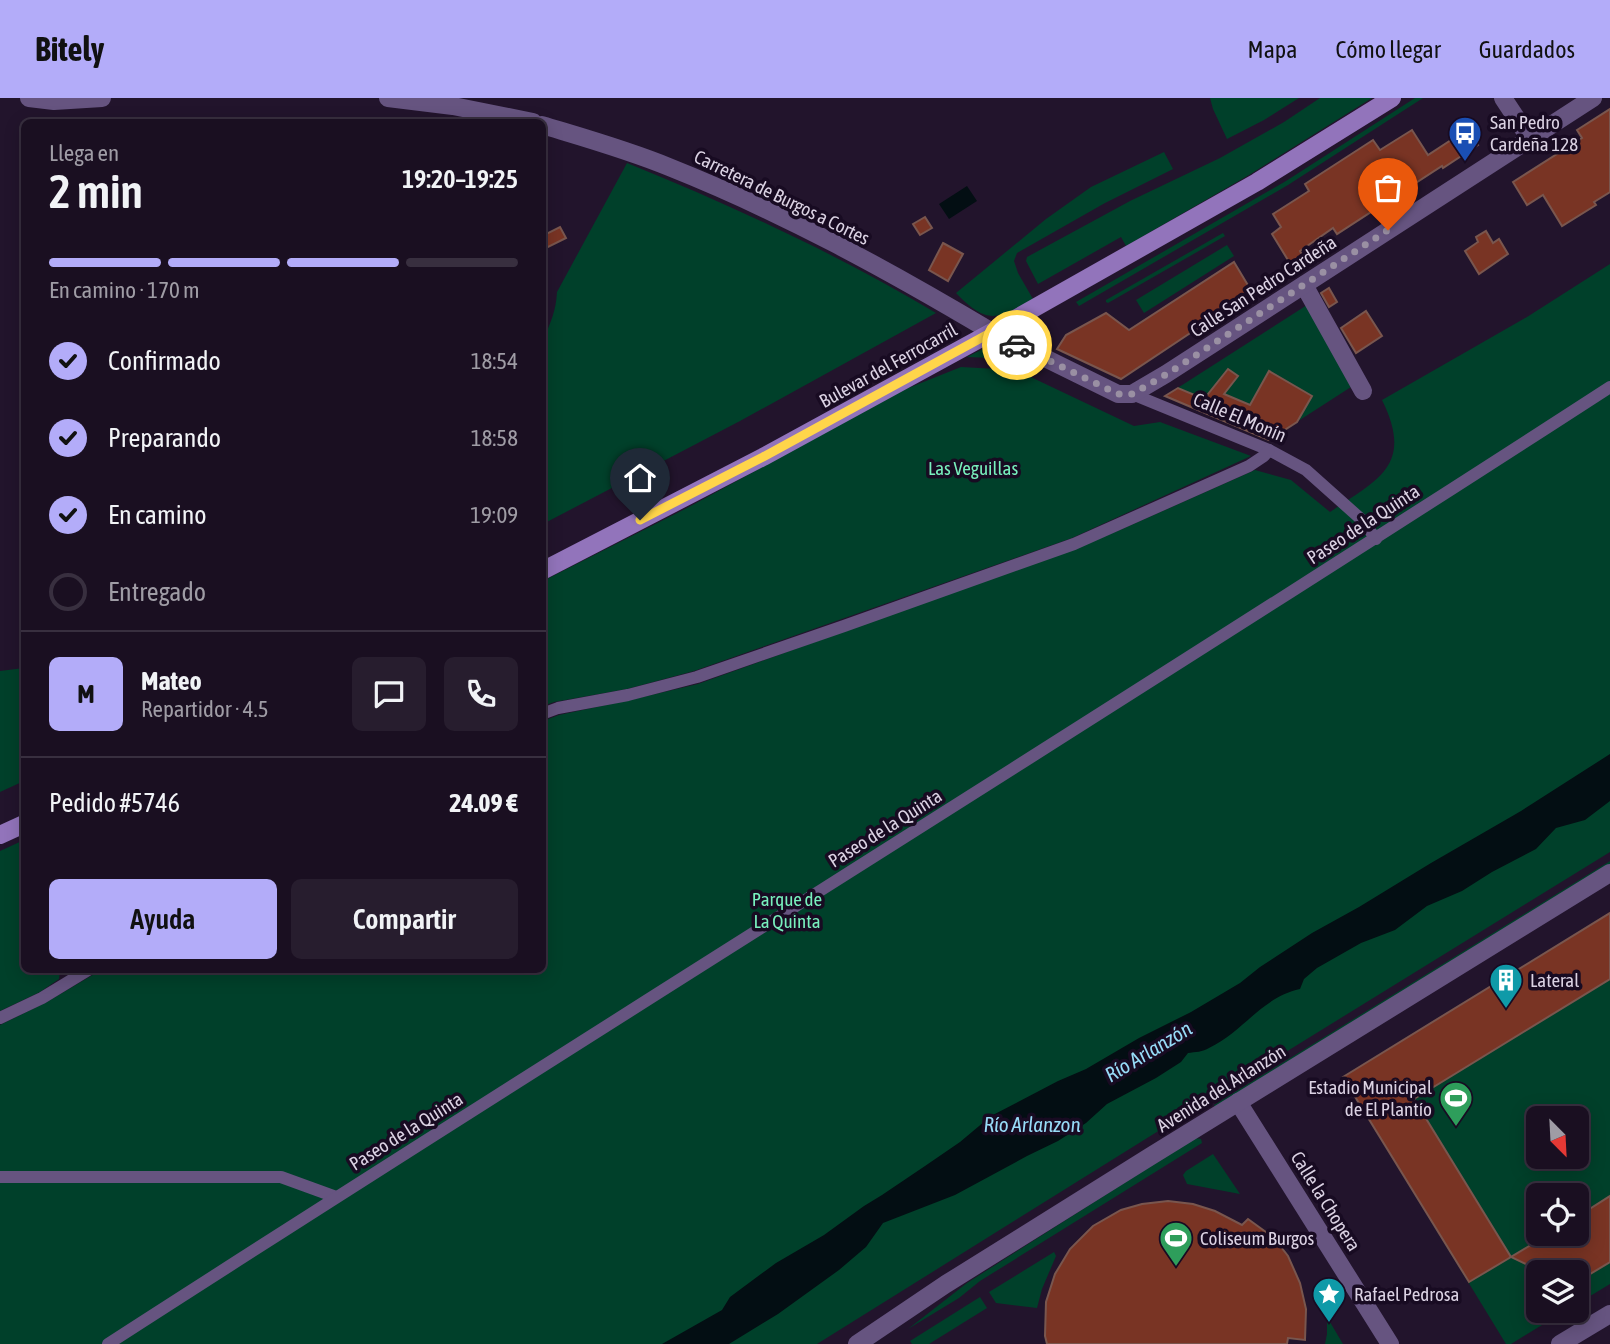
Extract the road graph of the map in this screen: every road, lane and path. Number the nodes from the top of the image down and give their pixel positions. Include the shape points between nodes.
1 (29, 98) edge
2 (102, 98) edge
3 (388, 98) edge
4 (1392, 98) edge
5 (1503, 98) edge
6 (1592, 98) edge
7 (518, 119) edge
8 (546, 126) edge
9 (1530, 139) junction
10 (1304, 285) junction
11 (992, 332) junction
12 (1610, 387) edge
13 (1363, 391) dead end
14 (1132, 394) junction
15 (1269, 450) junction
16 (1376, 538) junction
17 (546, 569) edge
18 (546, 712) edge
19 (21, 825) edge
20 (0, 835) edge
21 (1610, 873) edge
22 (83, 973) edge
23 (0, 1018) edge
24 (1238, 1102) junction
25 (0, 1177) edge
26 (336, 1197) junction
27 (946, 1284) junction
28 (1610, 1314) edge
29 (1378, 1324) junction
30 (108, 1344) edge
31 (857, 1344) edge
32 (873, 1344) edge
33 (1381, 1344) edge
34 (1390, 1344) edge
35 (1560, 1344) edge

1 - 2 street
3 - 7 street
4 - 11 main road, Bulevar del Ferrocarril
5 - 9 street
6 - 9 street, Calle San Pedro Cardeña
8 - 11 street, Carretera de Burgos a Cortes via 668,166 744,199 841,246
9 - 10 street, Calle San Pedro Cardeña
10 - 13 street
10 - 14 street, Calle San Pedro Cardeña
11 - 14 street, Calle El Monín via 1118,394
11 - 17 main road, Bulevar del Ferrocarril
12 - 16 street, Paseo de la Quinta
14 - 15 street, Calle El Monín
15 - 16 street, Calle El Monín via 1306,470
15 - 18 street via 1250,466 1074,544 697,677
16 - 26 street, Paseo de la Quinta
19 - 20 main road
21 - 24 street, Avenida del Arlanzón
22 - 23 street
24 - 27 street, Avenida del Arlanzón
24 - 29 street, Calle la Chopera
25 - 26 street via 281,1177
26 - 30 street, Paseo de la Quinta
27 - 31 street, Avenida del Arlanzón
27 - 32 street
28 - 35 street
29 - 33 street, Calle la Chopera
29 - 34 street, Calle la Chopera

